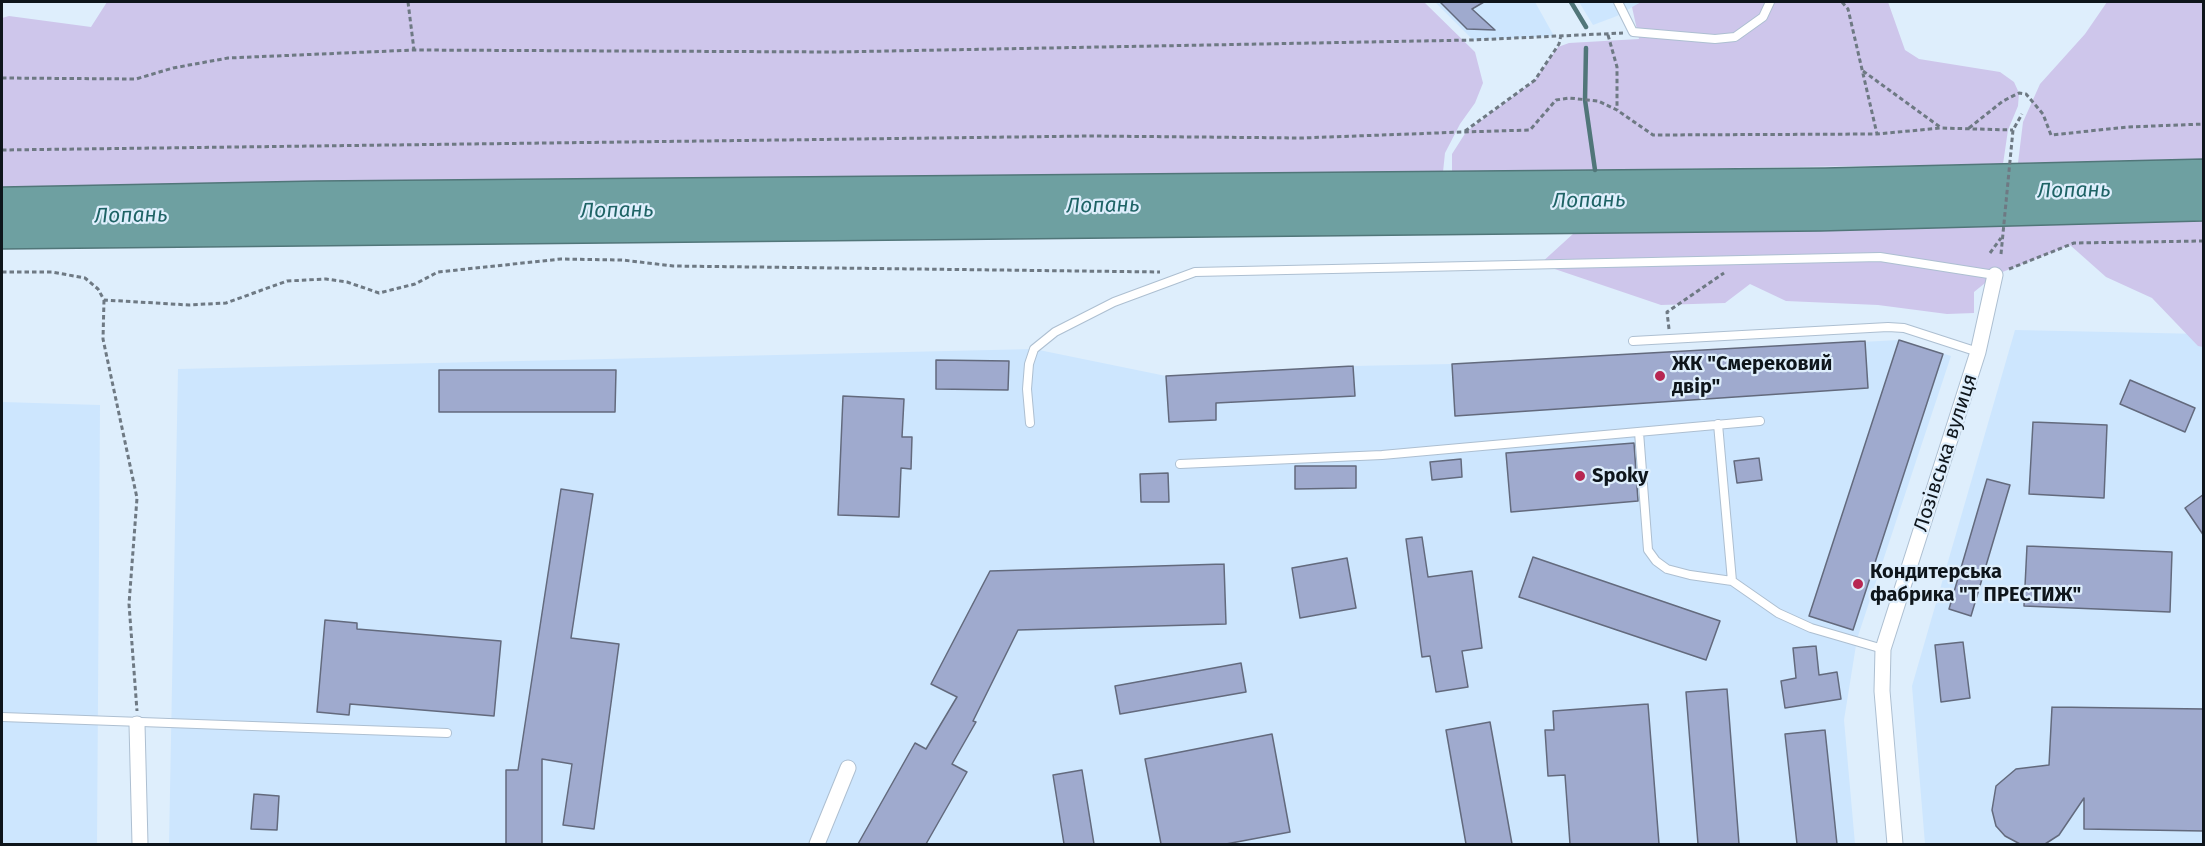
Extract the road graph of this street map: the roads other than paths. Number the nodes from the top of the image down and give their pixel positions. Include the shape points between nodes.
1 (1618, 2) edge
2 (1770, 2) edge
3 (1995, 275) joint
4 (1633, 341) dead end
5 (1978, 352) junction
6 (1760, 421) dead end
7 (1030, 423) dead end
8 (1718, 424) junction
9 (1639, 432) junction
10 (1180, 465) dead end
11 (1732, 581) junction
12 (1883, 649) junction
13 (2, 717) edge
14 (137, 724) junction
15 (447, 733) dead end
16 (848, 768) dead end
17 (141, 844) edge
18 (817, 844) edge
19 (1895, 844) edge

1 - 2 lane via 1633,32 1715,39 1735,36 1763,18
3 - 5 street, Лозівська вулиця
3 - 7 lane via 1880,257 1195,272 1113,302 1055,332 1034,349 1027,389
4 - 5 lane via 1888,327 1904,328
5 - 12 street, Лозівська вулиця
6 - 8 lane
8 - 9 lane
8 - 11 lane
9 - 10 lane via 1382,455
9 - 11 lane via 1648,550 1666,569
11 - 12 lane via 1778,613 1811,628
12 - 19 street, Лозівська вулиця via 1882,691
13 - 14 lane
14 - 15 lane
14 - 17 street
16 - 18 street

